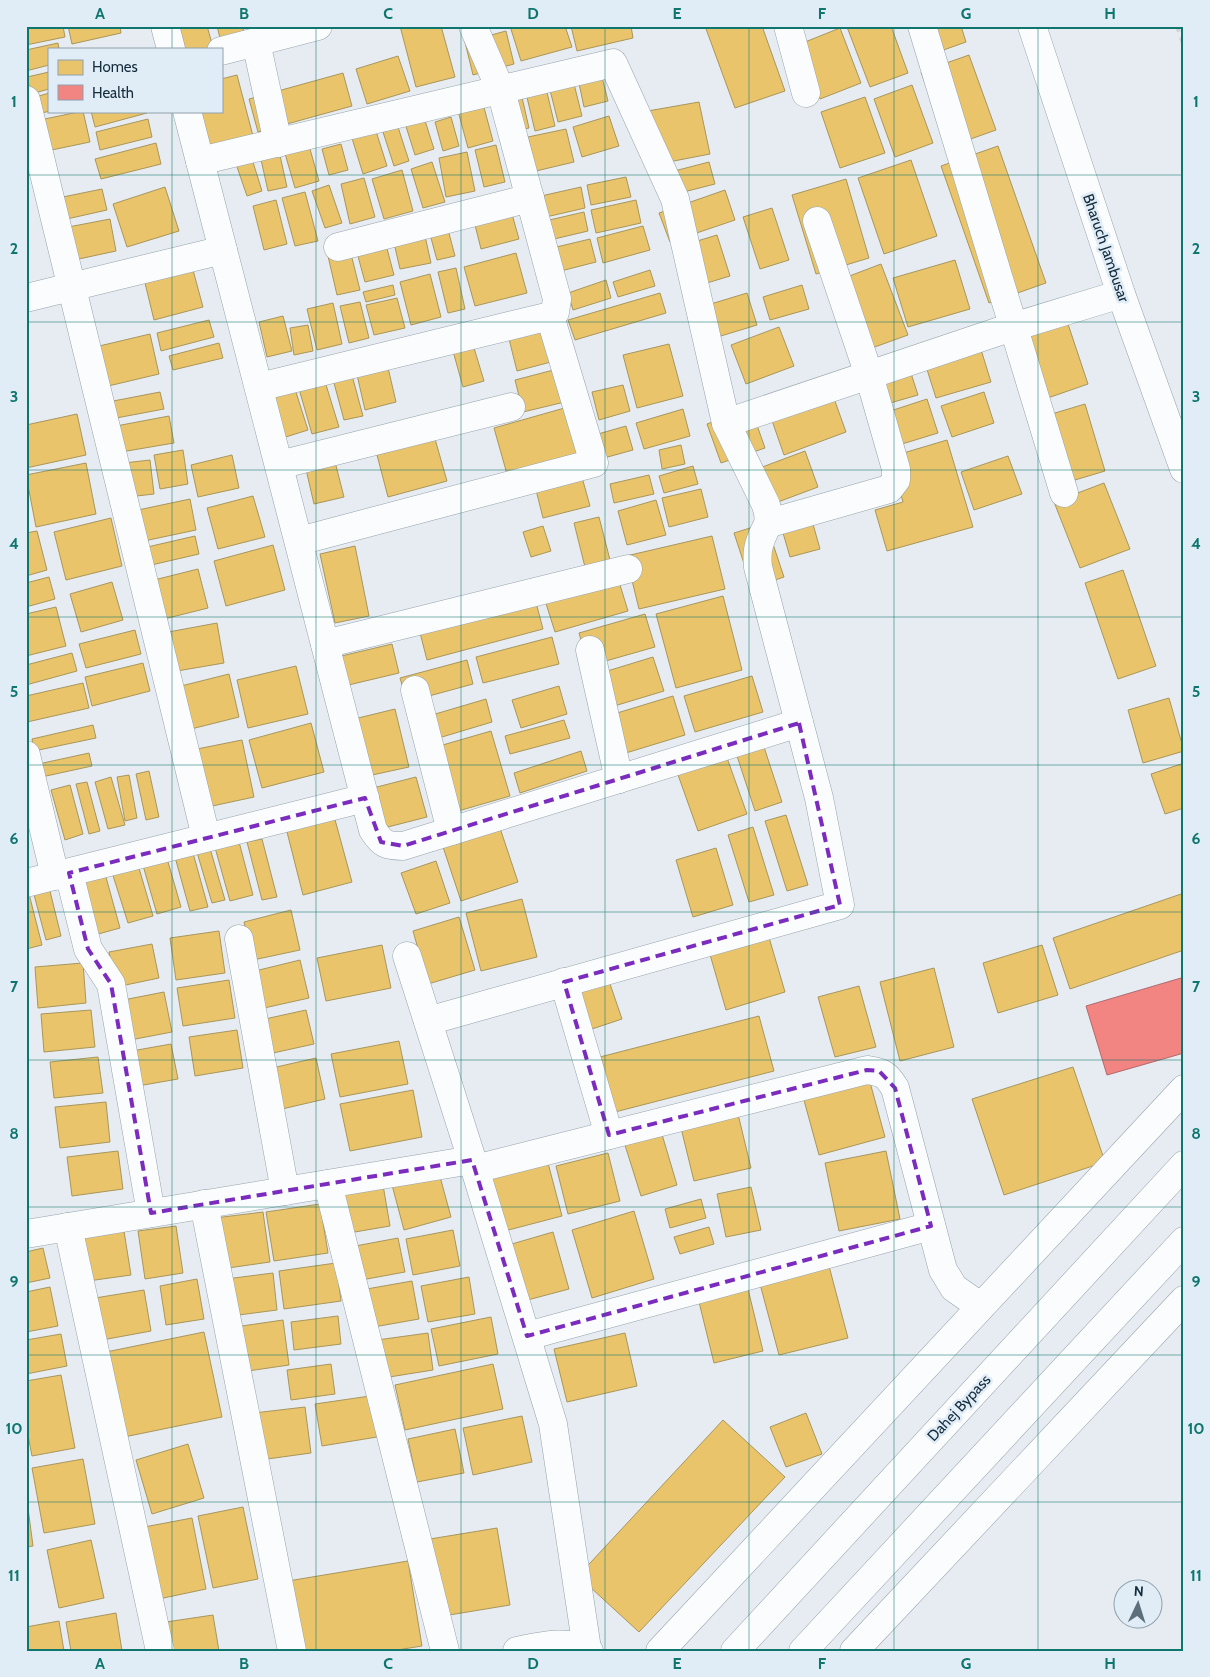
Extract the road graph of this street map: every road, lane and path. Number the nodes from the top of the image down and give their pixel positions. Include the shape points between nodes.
1 (165, 26) edge
2 (318, 26) edge
3 (473, 26) edge
4 (788, 26) edge
5 (922, 26) edge
6 (1032, 26) edge
7 (256, 42) junction
8 (171, 48) edge
9 (222, 51) edge
10 (501, 91) junction
11 (806, 92) dead end
12 (26, 100) edge
13 (187, 112) edge
14 (278, 143) junction
15 (200, 161) junction
16 (530, 198) junction
17 (818, 221) dead end
18 (338, 247) dead end
19 (223, 250) junction
20 (72, 287) junction
21 (1121, 294) junction
22 (26, 298) edge
23 (550, 316) junction
24 (1013, 327) junction
25 (869, 375) junction
26 (259, 387) junction
27 (511, 407) dead end
28 (726, 424) junction
29 (279, 465) junction
30 (1184, 469) edge
31 (1064, 493) dead end
32 (770, 523) junction
33 (299, 541) junction
34 (628, 568) dead end
35 (325, 644) junction
36 (590, 650) dead end
37 (415, 690) dead end
38 (799, 723) junction
39 (26, 755) edge
40 (619, 779) junction
41 (365, 798) junction
42 (451, 831) junction
43 (206, 837) junction
44 (62, 874) junction
45 (26, 883) edge
46 (239, 939) dead end
47 (407, 956) dead end
48 (564, 982) junction
49 (428, 1022) junction
50 (1184, 1089) edge
51 (609, 1135) junction
52 (474, 1164) junction
53 (1184, 1165) edge
54 (328, 1184) junction
55 (285, 1191) junction
56 (204, 1204) junction
57 (150, 1213) junction
58 (932, 1226) junction
59 (68, 1227) junction
60 (26, 1234) edge
61 (1184, 1241) edge
62 (1184, 1300) edge
63 (980, 1306) junction
64 (527, 1336) junction
65 (588, 1650) edge
66 (160, 1651) edge
67 (292, 1651) edge
68 (445, 1651) edge
69 (517, 1651) edge
70 (660, 1651) edge
71 (735, 1651) edge
72 (803, 1651) edge
73 (854, 1651) edge

1 - 8 main road
2 - 7 main road
3 - 10 main road
4 - 11 main road
5 - 24 main road
6 - 21 main road, Bharuch Jambusar
7 - 9 main road
7 - 14 main road
10 - 14 main road
10 - 16 main road
10 - 28 main road via 613,63 675,199
12 - 20 main road
13 - 15 main road
14 - 15 main road
15 - 19 main road
16 - 18 main road
16 - 23 main road via 557,300 555,312
17 - 25 main road
19 - 20 main road
19 - 26 main road
20 - 22 main road
20 - 43 main road
21 - 24 main road
21 - 30 main road, Bharuch Jambusar
23 - 26 main road
23 - 33 main road via 594,462
24 - 25 main road
24 - 31 main road
25 - 28 main road
25 - 32 main road via 896,469 896,480 888,489
26 - 29 main road
27 - 29 main road
28 - 32 main road via 766,505
29 - 33 main road
32 - 38 main road via 760,542 758,566
33 - 35 main road
34 - 35 main road
35 - 41 main road
36 - 40 main road
37 - 42 main road
38 - 40 main road
38 - 48 main road via 819,798 840,905
39 - 44 main road
40 - 42 main road
41 - 42 main road via 373,830 381,842 403,846
41 - 43 main road
43 - 44 main road
44 - 45 main road
44 - 57 main road via 88,949 111,984
46 - 55 main road
47 - 49 main road
48 - 49 main road
48 - 51 main road
49 - 52 main road
50 - 63 main road
51 - 52 main road
51 - 58 main road via 867,1070 879,1071 895,1088
52 - 54 main road
52 - 64 main road
53 - 71 main road, Dahej Bypass
54 - 55 main road
54 - 68 main road
55 - 56 main road
56 - 57 main road
56 - 67 main road
57 - 59 main road
58 - 63 main road via 947,1278 954,1288
58 - 64 main road
59 - 60 main road
59 - 66 main road
61 - 72 main road
62 - 73 main road
63 - 70 main road
64 - 65 main road via 553,1424
65 - 69 main road via 571,1644

